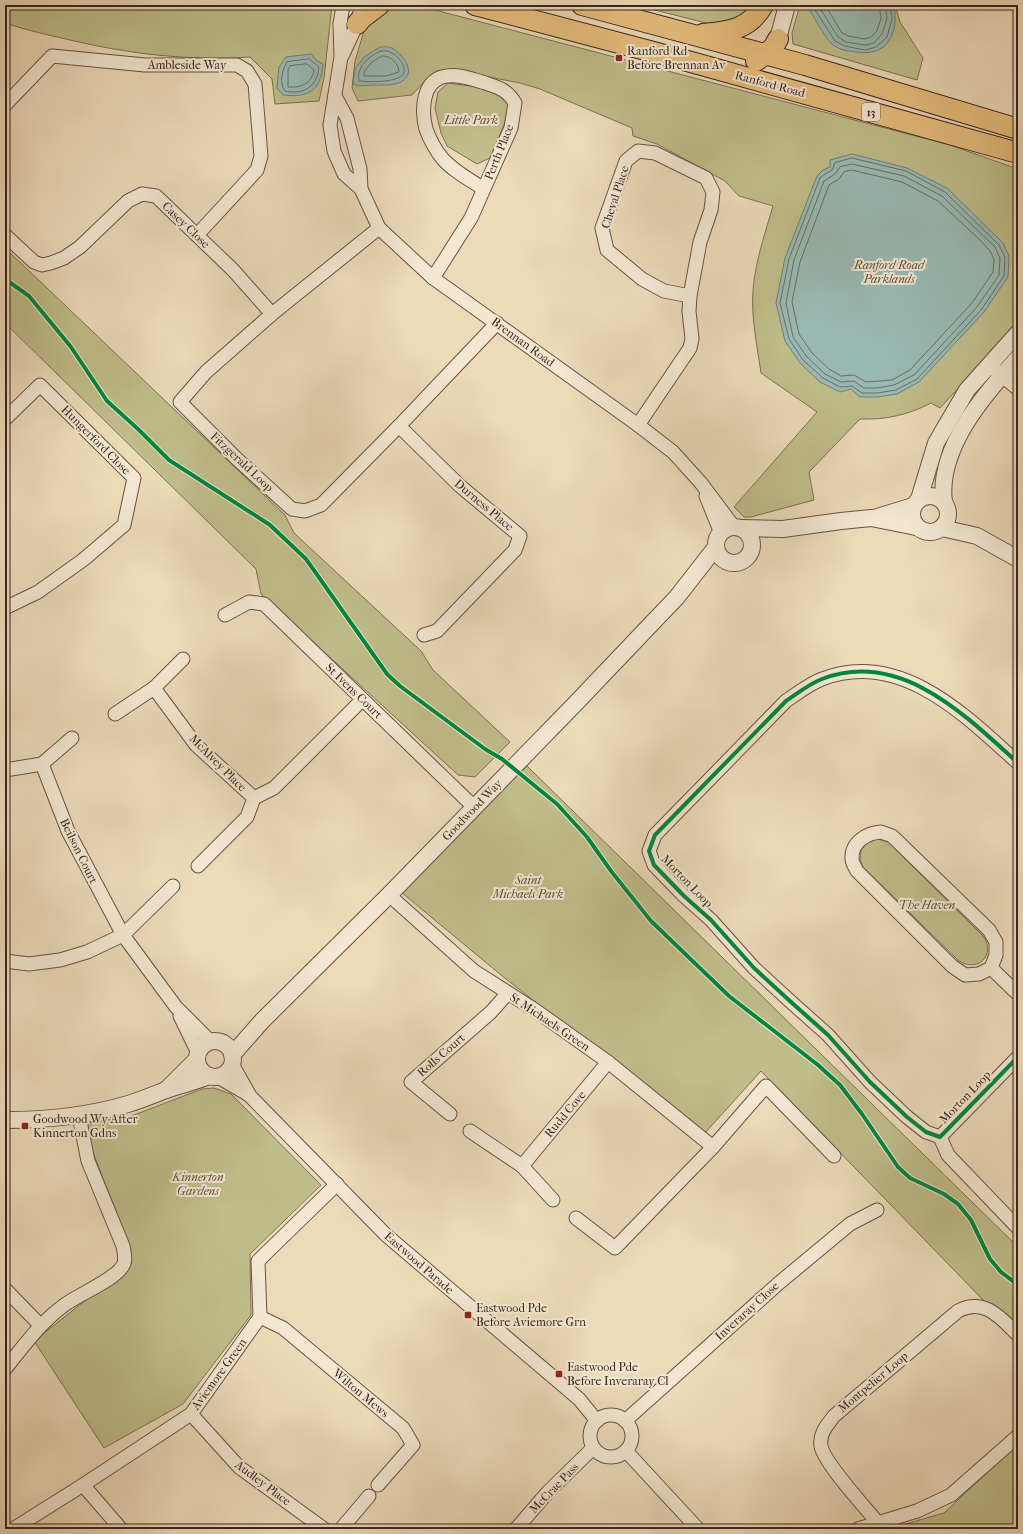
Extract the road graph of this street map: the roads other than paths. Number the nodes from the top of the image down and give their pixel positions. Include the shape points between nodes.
1 (343, 5) edge
2 (379, 5) edge
3 (475, 5) edge
4 (582, 5) edge
5 (763, 5) edge
6 (787, 6) edge
7 (360, 14) edge
8 (693, 35) junction
9 (774, 45) junction
10 (341, 57) junction
11 (724, 72) junction
12 (335, 96) junction
13 (5, 105) edge
14 (1018, 129) edge
15 (1018, 153) edge
16 (361, 189) junction
17 (484, 189) junction
18 (379, 228) junction
19 (196, 234) junction
20 (5, 235) edge
21 (433, 278) junction
22 (690, 296) junction
23 (272, 314) junction
24 (496, 323) junction
25 (1018, 333) edge
26 (993, 359) junction
27 (1012, 367) edge
28 (1018, 389) edge
29 (5, 419) edge
30 (638, 425) junction
31 (399, 426) junction
32 (916, 503) junction
33 (946, 506) junction
34 (873, 518) junction
35 (916, 527) junction
36 (942, 528) junction
37 (784, 529) junction
38 (977, 536) junction
39 (727, 539) junction
40 (752, 545) junction
41 (1018, 559) edge
42 (5, 608) edge
43 (225, 615) dead end
44 (424, 635) dead end
45 (183, 659) dead end
46 (154, 688) junction
47 (362, 700) junction
48 (115, 714) dead end
49 (72, 738) dead end
50 (1018, 763) edge
51 (42, 764) junction
52 (5, 770) edge
53 (254, 798) junction
54 (474, 806) junction
55 (198, 866) dead end
56 (173, 886) dead end
57 (389, 895) junction
58 (123, 936) junction
59 (5, 961) edge
60 (991, 968) junction
61 (508, 994) junction
62 (1018, 994) edge
63 (176, 1007) junction
64 (225, 1051) junction
65 (197, 1056) junction
66 (1018, 1057) edge
67 (608, 1062) junction
68 (213, 1077) junction
69 (166, 1090) junction
70 (250, 1096) junction
71 (450, 1114) dead end
72 (79, 1116) junction
73 (5, 1120) edge
74 (470, 1131) dead end
75 (940, 1137) junction
76 (713, 1147) junction
77 (834, 1156) dead end
78 (522, 1166) junction
79 (336, 1184) junction
80 (553, 1200) dead end
81 (876, 1210) dead end
82 (576, 1218) dead end
83 (1018, 1228) edge
84 (5, 1289) edge
85 (260, 1317) junction
86 (40, 1325) junction
87 (1018, 1335) edge
88 (5, 1369) edge
89 (191, 1414) junction
90 (597, 1420) junction
91 (625, 1421) junction
92 (1018, 1436) edge
93 (593, 1448) junction
94 (626, 1451) junction
95 (83, 1485) junction
96 (378, 1485) dead end
97 (369, 1496) dead end
98 (878, 1523) junction
99 (13, 1529) edge
100 (121, 1529) edge
101 (324, 1529) edge
102 (341, 1529) edge
103 (516, 1529) edge
104 (698, 1529) edge
105 (858, 1529) edge

1 - 10 street via 340,24
2 - 7 main road via 362,18
3 - 11 main road, Ranford Road / 13
4 - 8 main road
5 - 8 main road via 758,14 746,25 725,32
6 - 9 street
7 - 10 street
8 - 9 main road
9 - 11 main road via 755,61
9 - 14 main road, 13 via 796,63
10 - 12 street, Brennan Road
11 - 15 main road, Ranford Road / 13
12 - 16 street, Brennan Road via 347,118 360,169
12 - 16 street, Brennan Road via 330,125 334,151 344,174
13 - 19 street, Ambleside Way via 52,56 145,65 237,65 247,71 255,84 261,156 258,170
16 - 18 street, Brennan Road
17 - 17 street, Perth Place via 511,128 515,103 510,94 499,87 459,75 445,76 436,80 425,96 426,130 442,158
17 - 21 street, Perth Place via 471,218
18 - 21 street, Brennan Road
18 - 23 street, Fitzgerald Loop
19 - 20 street, Casey Close via 156,196 142,194 128,201 80,247 51,263 34,262
19 - 23 street, Casey Close via 233,270
21 - 24 street, Brennan Road
22 - 22 street, Cheval Place via 713,192 706,178 655,153 638,151 626,161 602,228 607,250 642,279 664,291
22 - 30 street, Cheval Place via 690,348
23 - 31 street, Fitzgerald Loop via 206,372 180,402 292,509 305,511 321,505
24 - 30 street, Brennan Road
24 - 31 street, Fitzgerald Loop
25 - 26 street
26 - 27 street
26 - 32 street via 967,390 936,443
27 - 28 street
27 - 33 street via 963,427 945,466 942,490
29 - 42 street, Hungerford Close via 40,385 134,478 124,525 83,560 38,592
30 - 39 street, Brennan Road via 682,460 701,483
31 - 44 street, Durness Place via 460,486 520,536 515,550 438,631
32 - 33 street via 929,496 936,496
32 - 34 street
32 - 35 street via 911,516
33 - 36 street via 947,521
33 - 38 street
34 - 35 street
34 - 37 street
35 - 36 street via 928,533
36 - 38 street
37 - 39 street
37 - 40 street
38 - 41 street
39 - 40 street via 748,533
39 - 40 street via 736,563 746,558 752,550
39 - 54 street, Goodwood Way via 677,597
43 - 47 street, St Ivens Court via 249,602 264,604
45 - 46 street
46 - 48 street
46 - 53 street, McAlvey Place via 196,745
47 - 53 street, McAlvey Place via 274,788
47 - 54 street, St Ivens Court
49 - 51 street
50 - 75 street, Morton Loop via 968,719 922,687 896,676 867,671 844,673 822,679 786,701 656,835 649,850 654,865 711,920 754,968 828,1035 907,1118 926,1132
51 - 52 street
51 - 58 street, Beilson Court via 68,831
53 - 55 street, McAlvey Place via 247,816
54 - 57 street, Goodwood Way
56 - 58 street
57 - 61 street, St Michaels Green via 474,971
57 - 64 street, Goodwood Way via 262,1021
58 - 59 street via 87,952 60,960 29,964
58 - 63 street, Beilson Court
60 - 60 street via 996,955 996,942 989,930 892,836 881,832 870,833 861,839 854,847 852,860 857,871 952,966 965,975 979,974
60 - 62 street
61 - 67 street, St Michaels Green
61 - 71 street, Rolls Court via 411,1082
63 - 64 street, Beilson Court
63 - 65 street, Beilson Court
64 - 65 street, Goodwood Way via 201,1048
64 - 68 street, Goodwood Way via 227,1072
64 - 70 street, Eastwood Parade
65 - 68 street via 200,1070
65 - 69 street, Goodwood Way
66 - 75 street, Morton Loop
67 - 76 street, St Michaels Green
67 - 78 street, Rudd Cove
68 - 69 street, Goodwood Way
68 - 70 street, Eastwood Parade
69 - 72 street, Goodwood Way via 129,1104
70 - 79 street, Eastwood Parade
72 - 73 street, Goodwood Way
72 - 86 street via 88,1161 123,1246 125,1258 123,1267 113,1275 63,1305
74 - 78 street
75 - 83 street via 948,1155
76 - 77 street via 766,1086
76 - 82 street via 615,1248
78 - 80 street
79 - 85 street via 258,1261
79 - 90 street, Eastwood Parade via 386,1235 579,1399
81 - 91 street, Inveraray Close via 850,1224 779,1283
84 - 86 street
85 - 89 street, Aviemore Green
85 - 96 street, Wilton Mews via 283,1328 403,1428 413,1445
86 - 88 street
87 - 98 street, Montpelier Loop via 999,1316 986,1308 965,1307 834,1416 823,1432 821,1446 825,1459
89 - 95 street, Aviemore Green
89 - 101 street, Audley Place via 238,1468
90 - 91 street via 612,1416
90 - 93 street via 590,1432
91 - 94 street via 630,1427 632,1437
92 - 98 street via 952,1495 917,1511
93 - 94 street via 602,1456 609,1457
93 - 103 street, McCrae Pass via 548,1492
94 - 104 street
95 - 99 street, Aviemore Green
95 - 100 street
97 - 102 street
98 - 105 street

